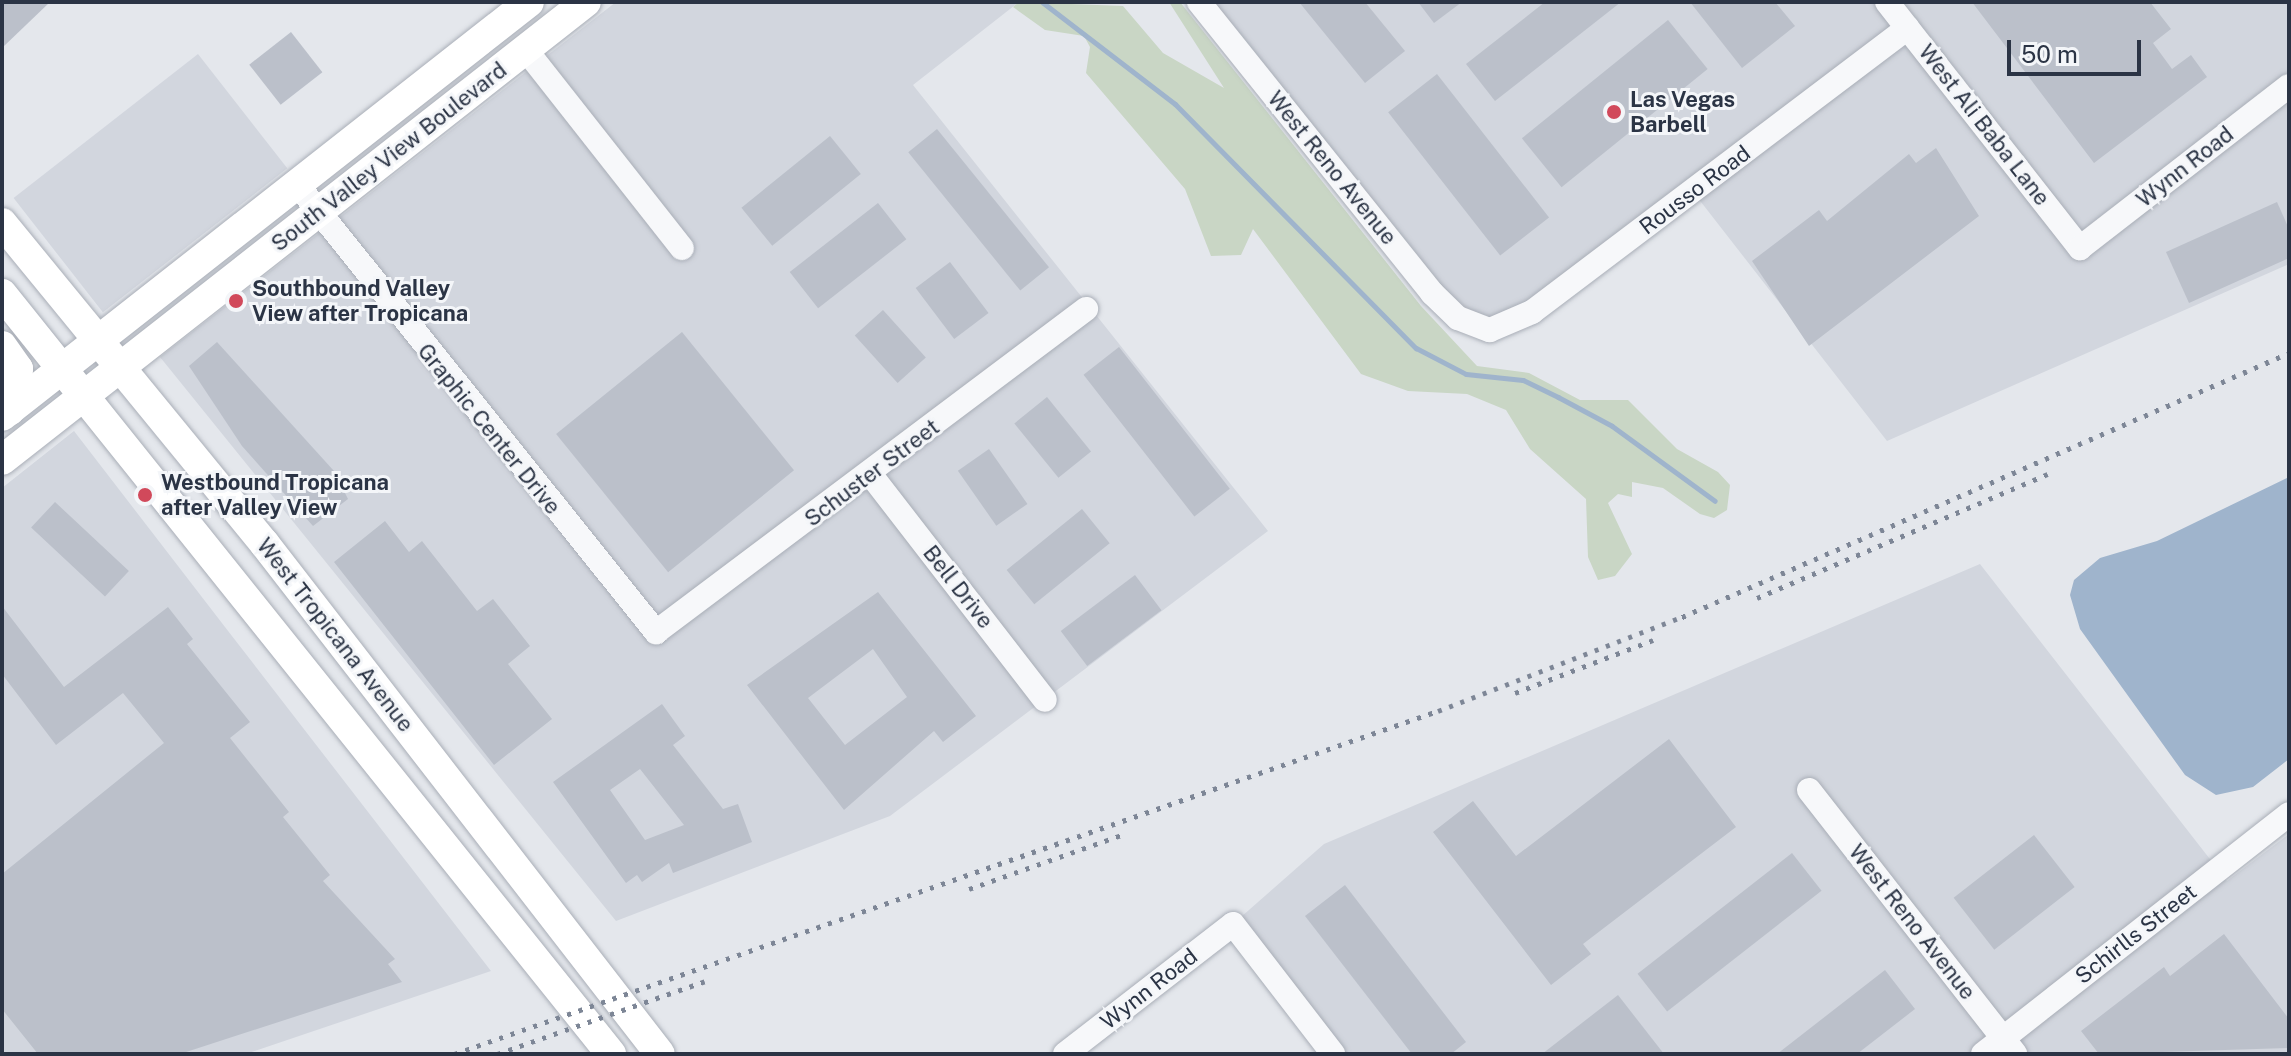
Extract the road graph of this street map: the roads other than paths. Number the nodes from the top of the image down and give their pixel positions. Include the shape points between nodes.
1 (586, 2) edge
2 (1199, 2) edge
3 (1887, 2) edge
4 (512, 7) edge
5 (1908, 28) junction
6 (526, 50) junction
7 (2289, 86) edge
8 (456, 105) junction
9 (296, 183) junction
10 (319, 212) junction
11 (2, 223) edge
12 (682, 248) dead end
13 (2080, 248) joint
14 (2, 294) edge
15 (1086, 309) dead end
16 (1473, 327) joint
17 (99, 337) junction
18 (2, 346) edge
19 (63, 365) junction
20 (123, 365) junction
21 (88, 393) junction
22 (6, 413) edge
23 (2, 460) edge
24 (871, 475) junction
25 (656, 632) joint
26 (1045, 700) dead end
27 (1809, 790) dead end
28 (2289, 814) edge
29 (2009, 1046) edge
30 (611, 1054) edge
31 (660, 1054) edge
32 (1065, 1054) edge
33 (1333, 1054) edge
34 (1983, 1054) edge

1 - 6 main road, South Valley View Boulevard
2 - 16 street, West Reno Avenue via 1432,293
3 - 5 street, West Ali Baba Lane
4 - 8 main road via 513,35
4 - 9 main road, South Valley View Boulevard
5 - 13 street, West Ali Baba Lane
5 - 16 street, Rousso Road via 1532,312 1505,328
6 - 8 main road, South Valley View Boulevard
6 - 12 street
7 - 13 street, Wynn Road
8 - 10 main road, South Valley View Boulevard
9 - 10 street, Graphic Center Drive
9 - 17 main road, South Valley View Boulevard
10 - 20 main road, South Valley View Boulevard
10 - 25 street, Graphic Center Drive
11 - 17 main road, West Tropicana Avenue
14 - 19 main road, West Tropicana Avenue
15 - 24 street, Schuster Street
17 - 19 main road, South Valley View Boulevard
17 - 20 main road, West Tropicana Avenue
18 - 22 main road via 18,369
19 - 21 main road, West Tropicana Avenue
19 - 22 main road, South Valley View Boulevard
20 - 21 main road, South Valley View Boulevard
20 - 31 main road, West Tropicana Avenue
21 - 23 main road, South Valley View Boulevard
21 - 30 main road, West Tropicana Avenue
24 - 25 street, Schuster Street
24 - 26 street, Bell Drive
27 - 29 street, West Reno Avenue
28 - 29 street, Schirlls Street
29 - 34 street, Schirlls Street
32 - 33 street, Wynn Road via 1233,924

